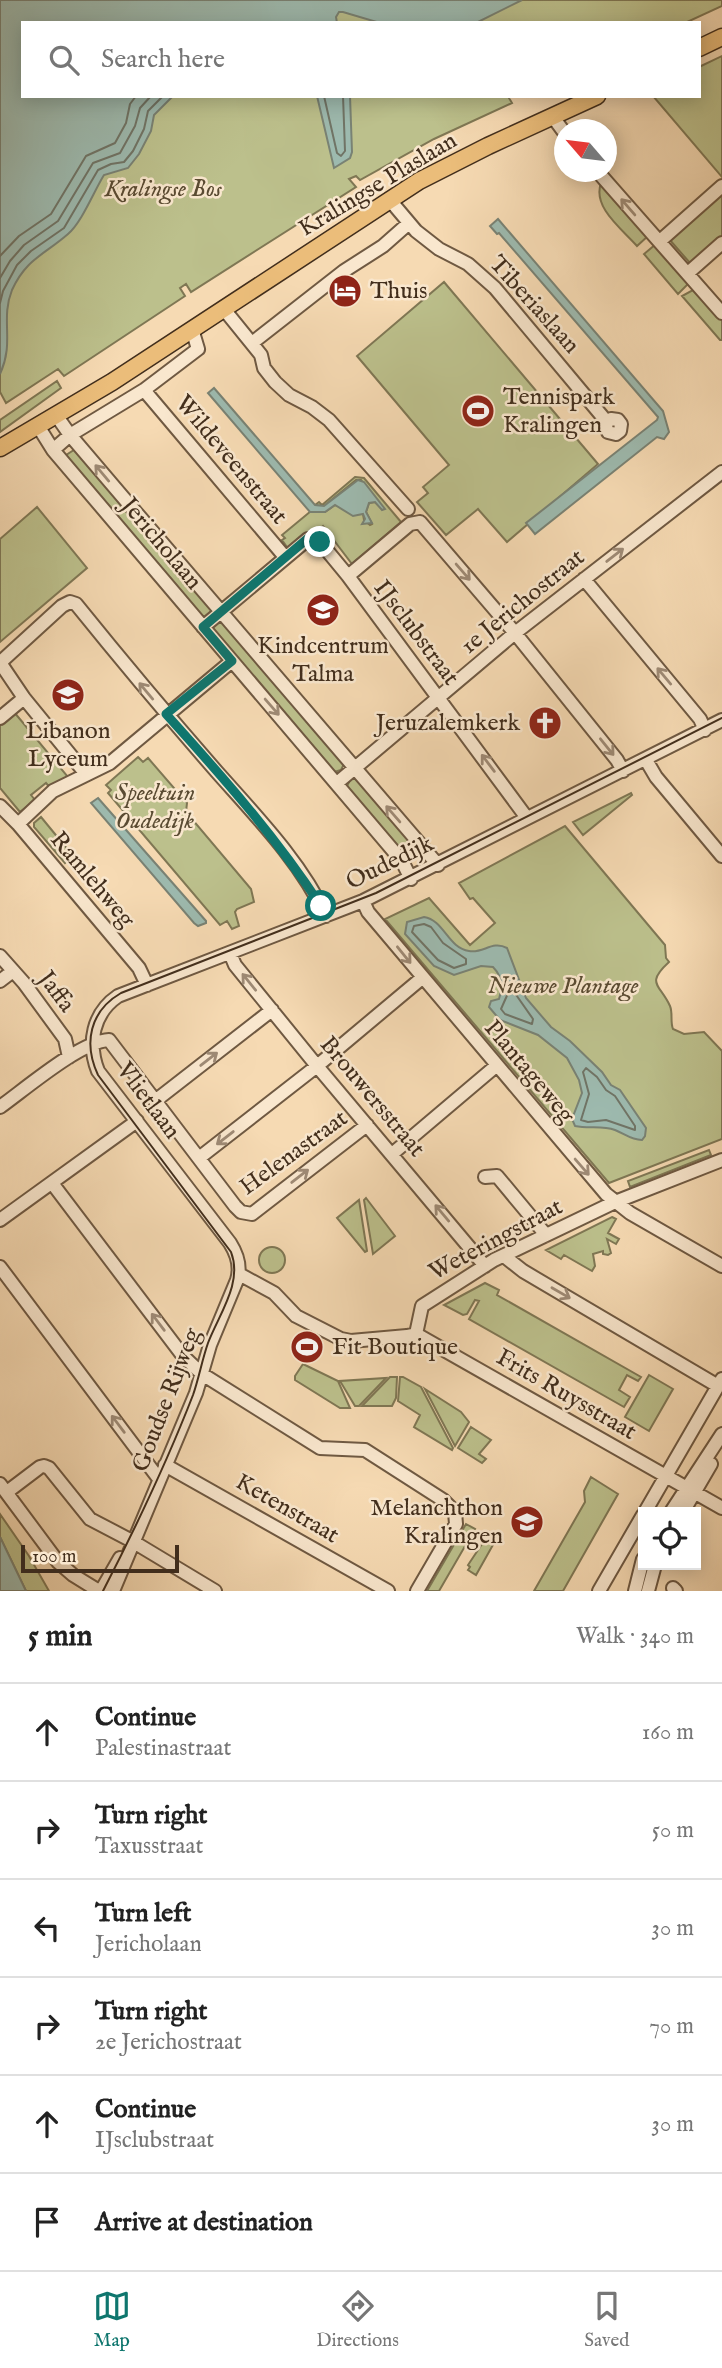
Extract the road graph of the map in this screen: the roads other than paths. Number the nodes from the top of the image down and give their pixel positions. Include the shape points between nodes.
1 (722, 37) edge
2 (701, 47) edge
3 (593, 98) edge
4 (553, 117) joint
5 (607, 182) edge
6 (722, 186) edge
7 (389, 199) junction
8 (409, 223) junction
9 (660, 242) junction
10 (722, 243) edge
11 (688, 273) junction
12 (223, 309) junction
13 (722, 313) edge
14 (192, 329) junction
15 (251, 343) junction
16 (144, 390) junction
17 (56, 415) junction
18 (607, 422) dead end
19 (38, 426) junction
20 (70, 435) junction
21 (0, 448) edge
22 (53, 450) junction
23 (722, 472) edge
24 (408, 509) dead end
25 (285, 557) junction
26 (348, 576) junction
27 (584, 579) junction
28 (221, 611) junction
29 (203, 627) junction
30 (515, 633) junction
31 (232, 661) junction
32 (24, 698) junction
33 (438, 698) junction
34 (166, 714) junction
35 (0, 718) edge
36 (722, 721) edge
37 (705, 730) junction
38 (646, 760) junction
39 (354, 769) junction
40 (623, 771) junction
41 (86, 774) junction
42 (337, 783) junction
43 (0, 806) edge
44 (527, 818) junction
45 (18, 824) junction
46 (722, 856) edge
47 (438, 865) junction
48 (411, 879) junction
49 (363, 901) junction
50 (326, 916) junction
51 (230, 953) junction
52 (0, 956) edge
53 (13, 971) junction
54 (422, 978) junction
55 (0, 981) edge
56 (147, 985) junction
57 (272, 1010) junction
58 (98, 1043) junction
59 (69, 1057) junction
60 (317, 1066) junction
61 (496, 1066) junction
62 (155, 1101) junction
63 (0, 1107) edge
64 (137, 1121) junction
65 (368, 1125) junction
66 (393, 1154) junction
67 (200, 1158) junction
68 (722, 1160) edge
69 (485, 1177) dead end
70 (52, 1183) junction
71 (615, 1202) junction
72 (245, 1214) joint
73 (0, 1220) edge
74 (546, 1235) junction
75 (504, 1256) junction
76 (485, 1266) junction
77 (722, 1266) edge
78 (0, 1267) edge
79 (239, 1274) junction
80 (416, 1334) junction
81 (202, 1374) junction
82 (720, 1382) edge
83 (722, 1434) edge
84 (722, 1445) edge
85 (165, 1465) junction
86 (666, 1476) junction
87 (159, 1479) junction
88 (3, 1488) edge
89 (690, 1490) junction
90 (648, 1507) edge
91 (675, 1507) edge
92 (685, 1507) edge
93 (722, 1508) edge
94 (638, 1523) edge
95 (132, 1541) junction
96 (640, 1570) edge
97 (654, 1570) edge
98 (100, 1591) edge
99 (113, 1591) edge
100 (215, 1591) edge
101 (388, 1591) edge
102 (417, 1591) edge
103 (599, 1591) edge
104 (635, 1591) edge
105 (648, 1591) edge

1 - 2 main road
3 - 4 main road, Kralingse Plaslaan
4 - 7 main road, Kralingse Plaslaan
9 -> 5 street
6 - 9 street
7 - 8 street, Tiberiaslaan
7 - 12 main road, Kralingse Plaslaan
8 - 15 street, Kralingse Plaslaan
8 - 18 street, Tiberiaslaan via 495,288
9 - 11 street
10 - 11 street
11 - 13 street
12 - 14 main road, Kralingse Plaslaan
12 - 15 street
14 - 16 street via 198,349
14 - 17 main road, Kralingse Plaslaan
15 - 24 street via 282,389 329,420
16 - 20 street
16 - 25 street, Wildeveenstraat
17 - 19 main road, Kralingse Plaslaan
17 - 20 street, Jericholaan
19 - 21 main road, Kralingse Plaslaan
19 - 22 street, Jericholaan
20 - 22 street
28 -> 20 street, Jericholaan
22 - 29 street, Jericholaan
27 -> 23 street, 1e Jerichostraat
25 - 26 street, IJsclubstraat via 307,539 315,539
25 - 28 street
26 -> 30 street via 417,521
26 - 33 street, IJsclubstraat
27 - 30 street, 1e Jerichostraat
37 -> 27 street
28 - 29 street
28 - 39 street, Jericholaan
29 - 31 street, Jericholaan
30 - 33 street, 1e Jerichostraat
30 -> 40 street
31 - 34 street
31 -> 42 street, Jericholaan
34 -> 32 street via 76,604 70,603 2,663
32 - 35 street
32 - 41 street
33 - 39 street, 1e Jerichostraat
44 -> 33 street, IJsclubstraat
34 - 41 street via 110,763
34 - 50 street via 288,856
36 - 37 street, Oudedijk
37 - 38 street, Oudedijk
38 - 40 street, Oudedijk
38 - 46 street
39 - 42 street
47 -> 39 street, Jericholaan
40 - 44 street, Oudedijk
41 - 45 street via 53,791
42 - 48 street, Jericholaan
43 - 45 street, Ramlehweg
44 - 47 street, Oudedijk
45 - 56 street, Ramlehweg via 139,968
47 - 48 street, Oudedijk
48 - 49 street, Oudedijk
49 - 50 street, Oudedijk
49 -> 54 street, Plantageweg
50 - 51 street, Oudedijk
51 - 56 street, Oudedijk
57 -> 51 street, Brouwersstraat
52 - 53 street, Jaffa
53 - 55 street
53 - 59 street, Jaffa via 65,1039
54 - 60 street
54 - 61 street, Plantageweg
56 - 58 street, Oudedijk via 118,996 105,1008 94,1028
57 - 60 street, Brouwersstraat
62 -> 57 street
58 - 59 street
58 - 62 street, Vlietlaan via 109,1041
58 - 64 street, Vlietlaan via 98,1071
59 - 63 street
60 - 65 street, Brouwersstraat
60 -> 67 street
61 - 66 street
61 -> 71 street, Plantageweg
62 - 67 street, Vlietlaan
64 - 70 street
64 - 79 street, Vlietlaan via 230,1244
65 - 66 street, Brouwersstraat
72 -> 65 street, Helenastraat via 252,1214
76 -> 66 street, Brouwersstraat
67 - 72 street, Vlietlaan
68 - 71 street, Weteringstraat
69 - 74 street via 497,1176
70 - 73 street
81 -> 70 street via 183,1356
71 - 74 street, Weteringstraat
71 - 77 street, Plantageweg
74 - 75 street, Weteringstraat
75 - 76 street, Weteringstraat
75 -> 82 street
76 - 80 street, Weteringstraat via 422,1306
87 -> 78 street
79 - 80 street via 274,1293 296,1316 341,1339
79 - 81 street, Goudse Rijweg
80 - 86 street, Frits Ruysstraat
81 - 85 street, Goudse Rijweg
81 - 102 street via 320,1448 365,1450 455,1512 456,1524
82 - 86 street
83 - 89 street
84 - 89 street
85 - 87 street, Goudse Rijweg
85 - 101 street, Ketenstraat
86 - 89 street, Frits Ruysstraat
86 - 90 street
87 - 95 street, Goudse Rijweg
88 - 95 street via 44,1465 90,1519
88 - 98 street via 62,1566
89 - 91 street
89 - 92 street
89 - 93 street, Frits Ruysstraat
94 - 103 street
95 - 98 street, Goudse Rijweg
95 - 99 street, Goudse Rijweg
95 - 100 street
96 - 104 street
97 - 105 street

